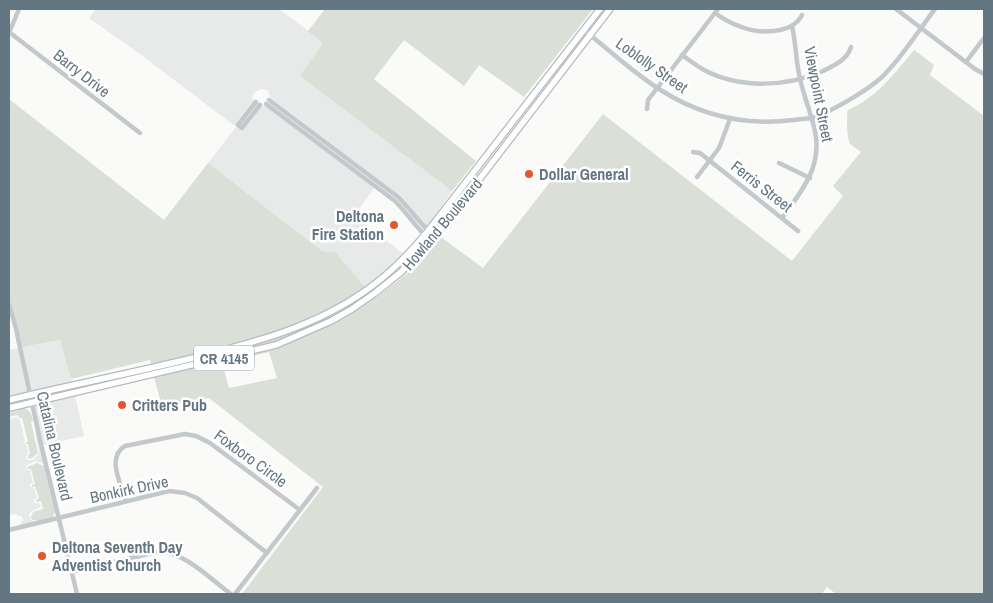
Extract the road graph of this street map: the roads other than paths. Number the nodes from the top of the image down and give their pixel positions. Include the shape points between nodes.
1 (19, 9) edge
2 (600, 9) edge
3 (610, 9) edge
4 (896, 9) edge
5 (935, 9) edge
6 (716, 11) edge
7 (802, 14) dead end
8 (792, 26) junction
9 (921, 27) junction
10 (584, 30) junction
11 (9, 32) edge
12 (590, 35) junction
13 (984, 38) edge
14 (851, 46) dead end
15 (682, 55) junction
16 (966, 62) junction
17 (984, 74) edge
18 (800, 80) junction
19 (657, 88) junction
20 (268, 102) dead end
21 (258, 103) joint
22 (647, 109) dead end
23 (730, 118) junction
24 (811, 118) junction
25 (140, 133) dead end
26 (692, 152) dead end
27 (710, 161) junction
28 (779, 163) dead end
29 (697, 177) dead end
30 (810, 178) junction
31 (782, 218) junction
32 (798, 231) dead end
33 (427, 233) junction
34 (433, 239) junction
35 (9, 304) edge
36 (30, 395) junction
37 (9, 400) edge
38 (32, 403) junction
39 (9, 408) edge
40 (317, 488) dead end
41 (126, 501) junction
42 (300, 510) junction
43 (59, 518) junction
44 (9, 530) edge
45 (267, 553) junction
46 (72, 572) junction
47 (78, 594) edge
48 (231, 594) edge
49 (236, 594) edge

1 - 11 street
2 - 10 main road, Howland Boulevard / CR 4145
3 - 12 main road, Howland Boulevard / CR 4145
4 - 9 street
5 - 9 street, Loblolly Street
6 - 8 street via 737,26 749,30
6 - 15 street
7 - 8 street
8 - 18 street, Viewpoint Street
9 - 16 street
9 - 24 street, Loblolly Street via 881,78 848,101
10 - 12 street, Loblolly Street
10 - 33 main road, Howland Boulevard / CR 4145
11 - 25 street, Barry Drive
12 - 19 street, Loblolly Street
12 - 34 main road, Howland Boulevard / CR 4145
13 - 16 street
14 - 18 street via 845,58 830,68
15 - 18 street via 705,71 733,80 770,84
15 - 19 street
16 - 17 street
18 - 24 street, Viewpoint Street
19 - 22 street via 648,100
19 - 23 street, Loblolly Street via 693,108
20 - 33 street via 395,201
21 - 21 street via 238,125 242,128
23 - 24 street, Loblolly Street via 766,122
23 - 27 street via 722,143
24 - 30 street, Viewpoint Street via 817,152
26 - 27 street, Ferris Street via 700,153
27 - 29 street
27 - 31 street, Ferris Street
28 - 30 street
30 - 31 street, Viewpoint Street
31 - 32 street, Ferris Street
33 - 34 street
33 - 36 main road, Howland Boulevard / CR 4145 via 407,256 370,288 295,329 243,346
34 - 38 main road, Howland Boulevard / CR 4145 via 375,294 300,336 254,351
35 - 36 street, Catalina Boulevard
36 - 37 main road, Howland Boulevard / CR 4145
36 - 38 street, Catalina Boulevard
38 - 39 main road, Howland Boulevard / CR 4145
38 - 43 street, Catalina Boulevard
40 - 42 street
41 - 42 street, Foxboro Circle via 115,465 121,448 185,434 210,443
41 - 43 street, Bonkirk Drive
41 - 45 street, Bonkirk Drive via 169,491 185,492
42 - 45 street
43 - 44 street, Bonkirk Drive
43 - 46 street, Catalina Boulevard
45 - 49 street
46 - 47 street, Catalina Boulevard
46 - 48 street via 161,551 184,558

